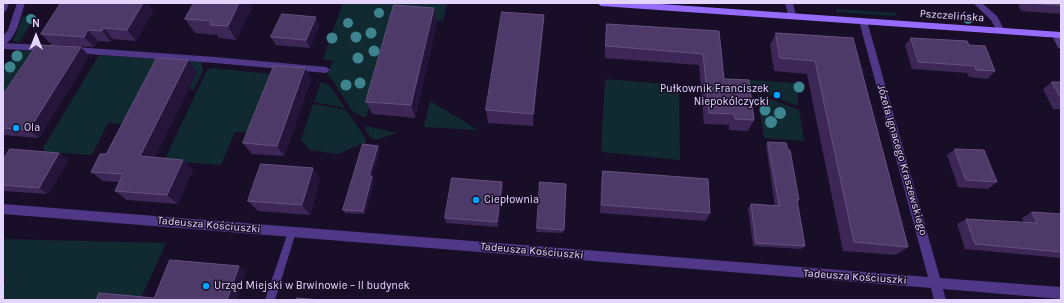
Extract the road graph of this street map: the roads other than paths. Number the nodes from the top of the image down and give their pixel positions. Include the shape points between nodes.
1 (5, 3) edge
2 (21, 3) edge
3 (601, 3) edge
4 (789, 3) edge
5 (979, 4) edge
6 (3, 9) edge
7 (792, 16) junction
8 (863, 21) junction
9 (1001, 31) junction
10 (1058, 35) edge
11 (3, 42) edge
12 (3, 46) edge
13 (1061, 46) edge
14 (54, 49) edge
15 (69, 50) edge
16 (326, 70) dead end
17 (3, 209) edge
18 (292, 232) junction
19 (936, 283) junction
20 (1061, 293) edge
21 (270, 300) edge
22 (940, 300) edge

1 - 6 street
2 - 11 street via 12,31
3 - 7 main road, Pszczelińska
4 - 7 street
5 - 9 street via 996,19
7 - 8 main road, Pszczelińska
8 - 9 main road, Pszczelińska
8 - 19 street, Józefa Ignacego Kraszewskiego
9 - 10 main road, Pszczelińska
10 - 13 street
12 - 14 lane
15 - 16 lane
17 - 18 street, Tadeusza Kościuszki
18 - 19 street, Tadeusza Kościuszki
18 - 21 lane
19 - 20 street, Tadeusza Kościuszki
19 - 22 street, Józefa Ignacego Kraszewskiego

